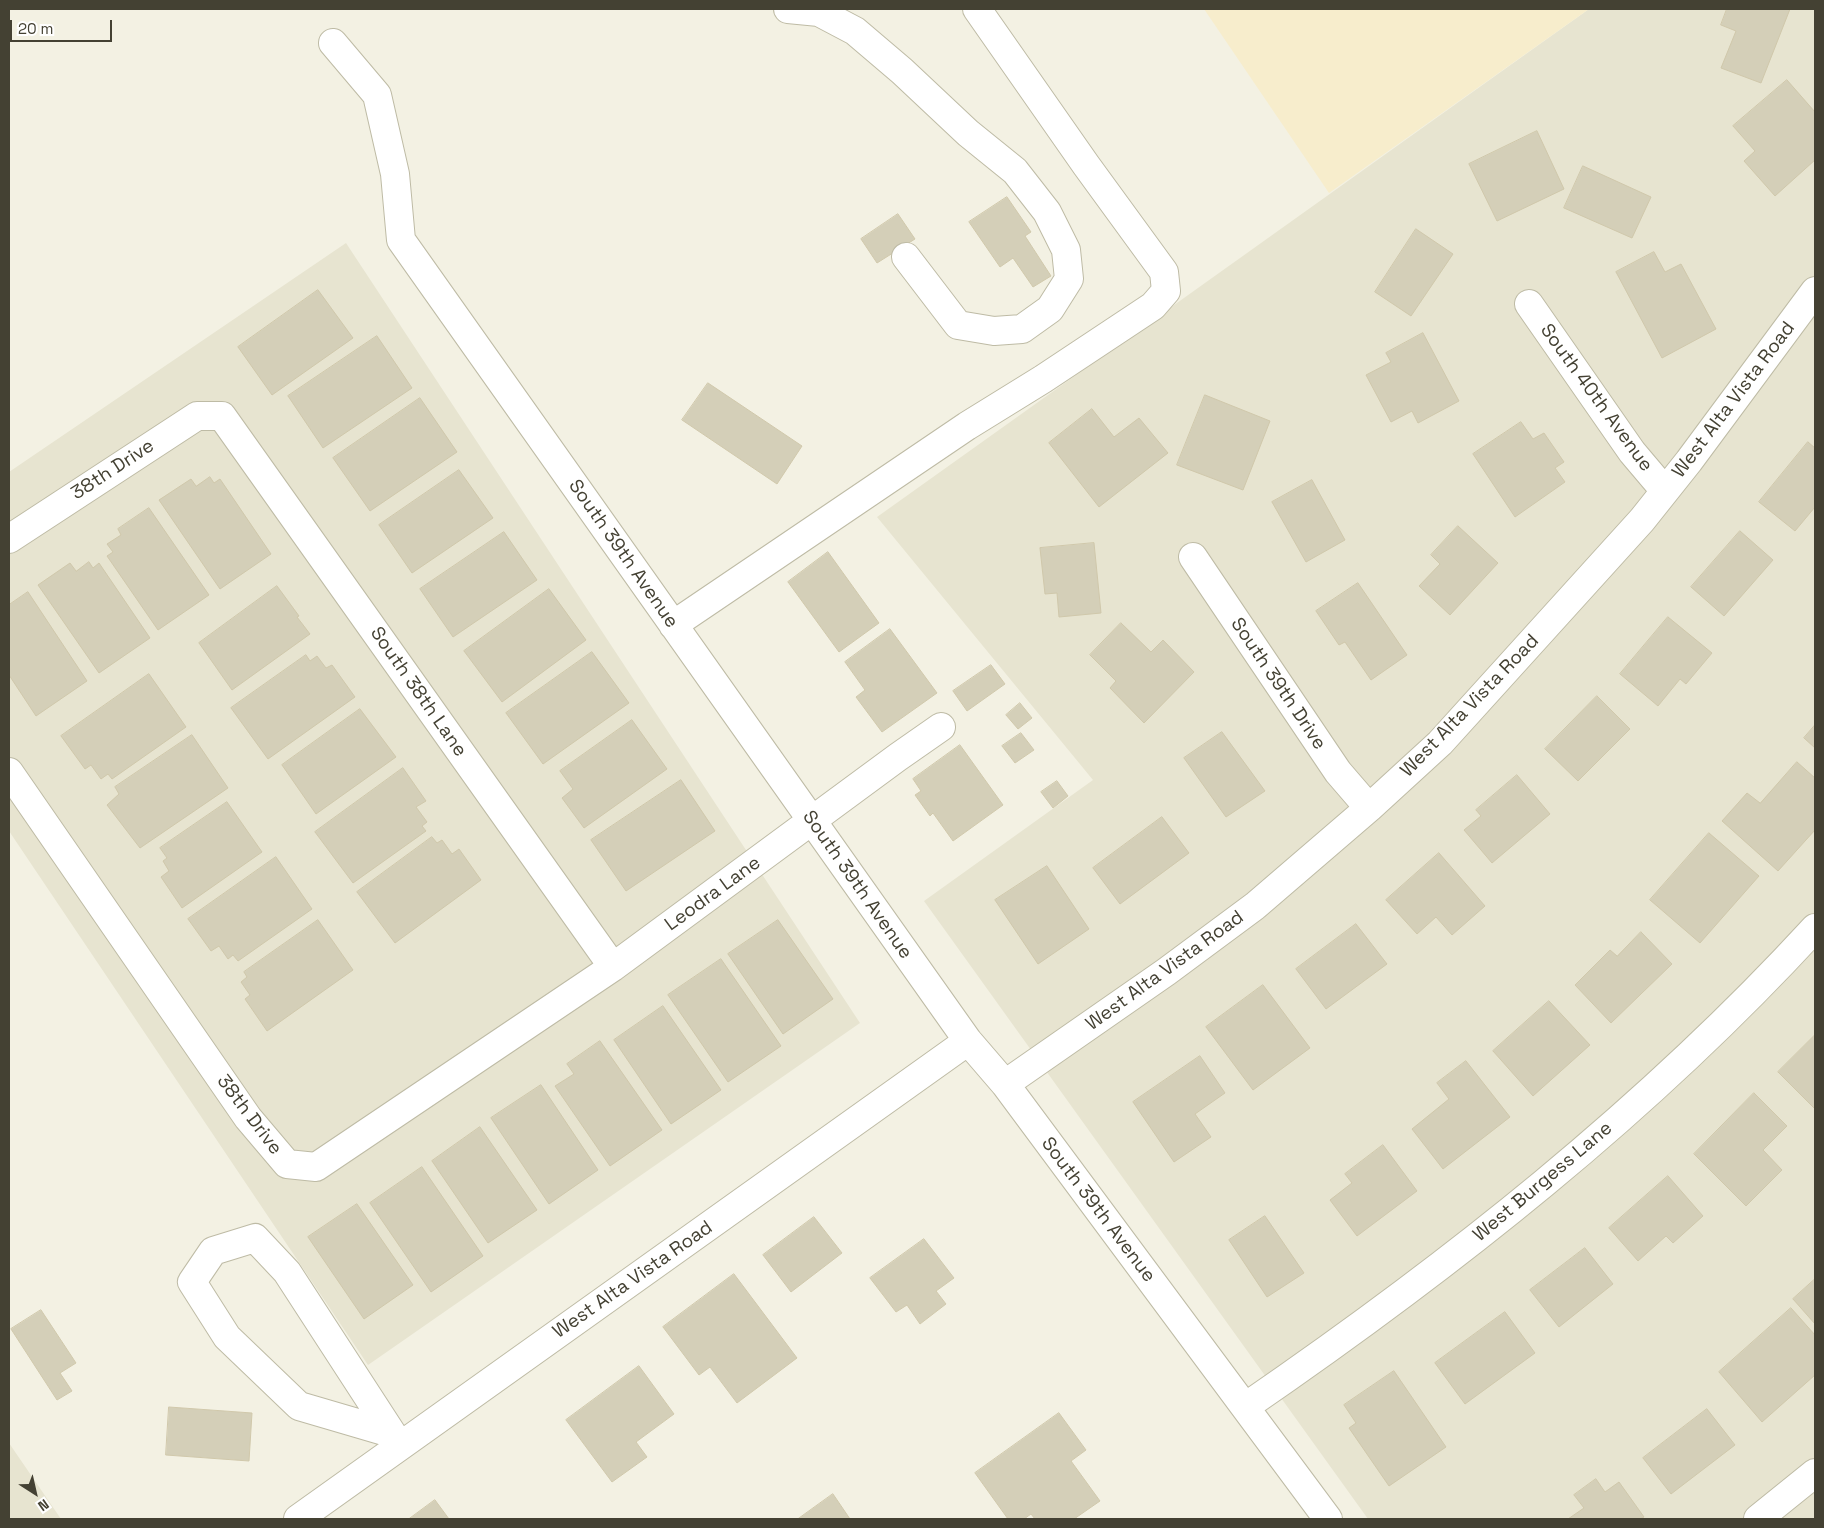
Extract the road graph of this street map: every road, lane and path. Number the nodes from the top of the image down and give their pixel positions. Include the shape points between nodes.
1 (788, 9) edge
2 (977, 9) edge
3 (333, 43) dead end
4 (906, 257) dead end
5 (1815, 291) edge
6 (1529, 304) dead end
7 (222, 416) joint
8 (1665, 491) junction
9 (9, 539) edge
10 (1193, 557) dead end
11 (673, 625) junction
12 (941, 727) dead end
13 (9, 772) edge
14 (1369, 808) junction
15 (812, 822) junction
16 (1815, 928) edge
17 (613, 967) junction
18 (968, 1041) junction
19 (1005, 1084) junction
20 (1245, 1407) junction
21 (396, 1440) junction
22 (1815, 1473) edge
23 (298, 1519) edge
24 (1328, 1519) edge
25 (1758, 1519) edge

1 - 4 street via 819,12 855,31 1015,171 1047,212 1066,250 1069,279 1050,309 1022,329 994,331 958,325
2 - 11 street via 1164,272 1166,291 1153,306 967,426
3 - 11 street, South 39th Avenue via 377,95 395,174 401,240
5 - 8 street, West Alta Vista Road
6 - 8 street, South 40th Avenue via 1632,452
7 - 9 street, 38th Drive via 197,416
7 - 17 street, South 38th Lane
8 - 14 street, West Alta Vista Road via 1440,742
10 - 14 street, South 39th Drive via 1338,772
11 - 15 street, South 39th Avenue
12 - 15 street, Leodra Lane
13 - 17 street, 38th Drive via 248,1118 287,1164 316,1167
14 - 19 street, West Alta Vista Road via 1255,906
15 - 17 street, Leodra Lane
15 - 18 street, South 39th Avenue
16 - 20 street, West Burgess Lane via 1766,982 1680,1065 1570,1163 1453,1257
18 - 19 street, South 39th Avenue
18 - 21 street, West Alta Vista Road
19 - 20 street, South 39th Avenue
20 - 24 street, South 39th Avenue
21 - 21 street via 287,1272 255,1238 213,1251 192,1282 226,1337 299,1406
21 - 23 street, West Alta Vista Road
22 - 25 street

